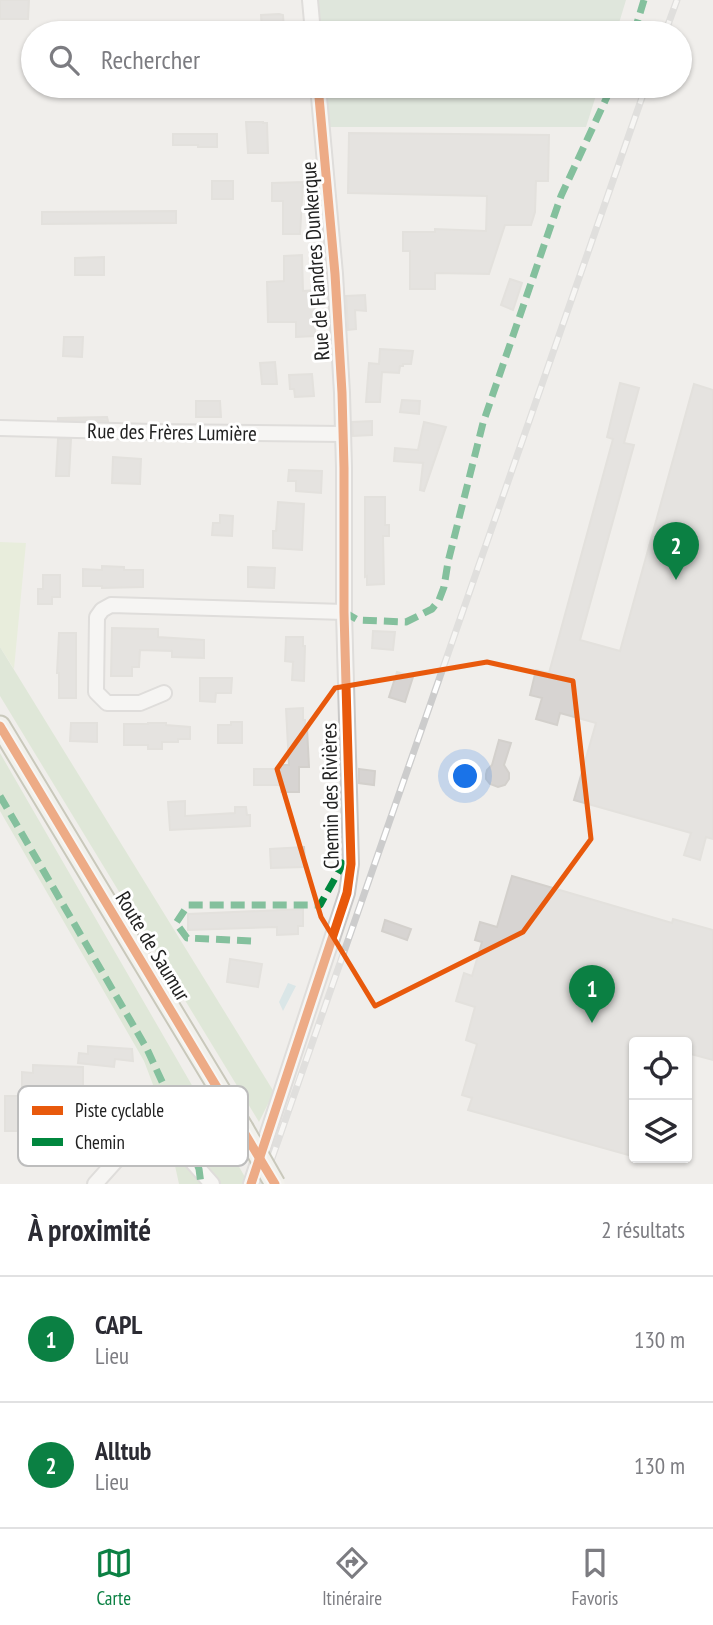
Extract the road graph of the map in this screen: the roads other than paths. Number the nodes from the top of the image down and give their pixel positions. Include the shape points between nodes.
1 (310, 0) edge
2 (312, 21) edge
3 (319, 98) edge
4 (0, 428) edge
5 (343, 434) junction
6 (344, 612) junction
7 (164, 693) dead end
8 (0, 726) edge
9 (218, 1086) edge
10 (248, 1137) edge
11 (111, 1166) edge
12 (197, 1166) edge
13 (95, 1184) edge
14 (212, 1184) edge
15 (251, 1184) edge
16 (275, 1184) edge

1 - 2 street
3 - 5 street, Rue de Flandres Dunkerque
4 - 5 street, Rue des Frères Lumière
5 - 6 street, Chemin des Rivières
6 - 7 street via 111,605 102,610 97,617 96,692 107,702 140,702
6 - 15 street, Chemin des Rivières via 351,864 346,893
8 - 9 main road, Route de Saumur, bridge
10 - 16 main road, Route de Saumur, bridge
11 - 13 street
12 - 14 street

